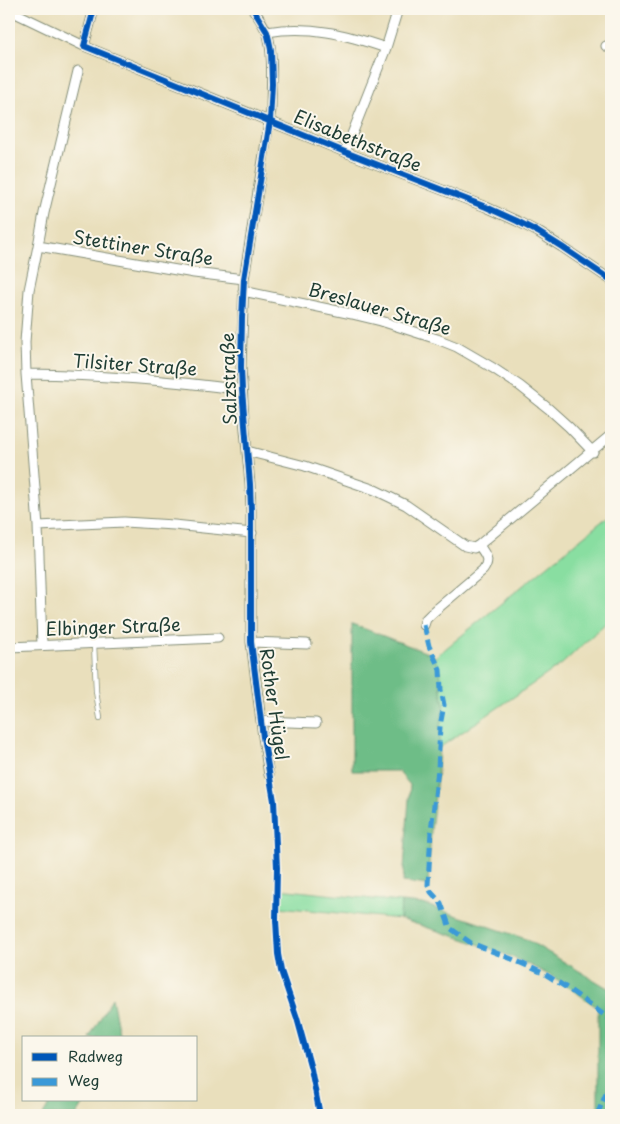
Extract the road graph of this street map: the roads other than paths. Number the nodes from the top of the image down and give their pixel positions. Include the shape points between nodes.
1 (94, 9) edge
2 (253, 9) edge
3 (398, 9) edge
4 (9, 10) edge
5 (266, 32) junction
6 (84, 46) junction
7 (386, 48) junction
8 (78, 71) dead end
9 (270, 121) junction
10 (346, 152) junction
11 (38, 246) junction
12 (244, 279) junction
13 (611, 280) edge
14 (243, 291) junction
15 (26, 374) junction
16 (242, 390) junction
17 (611, 435) edge
18 (247, 450) junction
19 (593, 452) junction
20 (38, 526) junction
21 (252, 533) junction
22 (479, 546) junction
23 (424, 625) dead end
24 (218, 638) dead end
25 (251, 640) junction
26 (94, 643) junction
27 (307, 644) dead end
28 (42, 645) junction
29 (9, 647) edge
30 (100, 718) dead end
31 (260, 721) junction
32 (316, 723) dead end
33 (270, 774) dead end

1 - 6 street
2 - 5 street, Salzstraße
3 - 7 street
4 - 6 street, Elisabethstraße
5 - 7 street via 328,32
5 - 9 street, Salzstraße via 271,50
6 - 9 street, Elisabethstraße
7 - 10 street
8 - 11 street
9 - 10 street, Elisabethstraße
9 - 12 street, Salzstraße
10 - 13 street, Elisabethstraße via 517,221 562,246
11 - 12 street, Stettiner Straße
11 - 15 street via 29,290
12 - 14 street, Salzstraße
14 - 16 street, Salzstraße
14 - 19 street, Breslauer Straße via 374,320 456,347 500,373 549,409
15 - 16 street, Tilsiter Straße via 121,377
15 - 20 street
16 - 18 street, Salzstraße
17 - 19 street
18 - 21 street, Salzstraße
18 - 22 street via 375,490 406,505 465,546
19 - 22 street
20 - 21 street via 124,522
20 - 28 street
21 - 25 street, Salzstraße
22 - 23 street via 487,558 483,570 431,614
24 - 26 street, Elbinger Straße
25 - 27 street, Rother Hügel
25 - 31 street, Rother Hügel
26 - 28 street, Elbinger Straße
26 - 30 lane
28 - 29 street, Elbinger Straße
31 - 32 street, Rother Hügel
31 - 33 street, Rother Hügel

